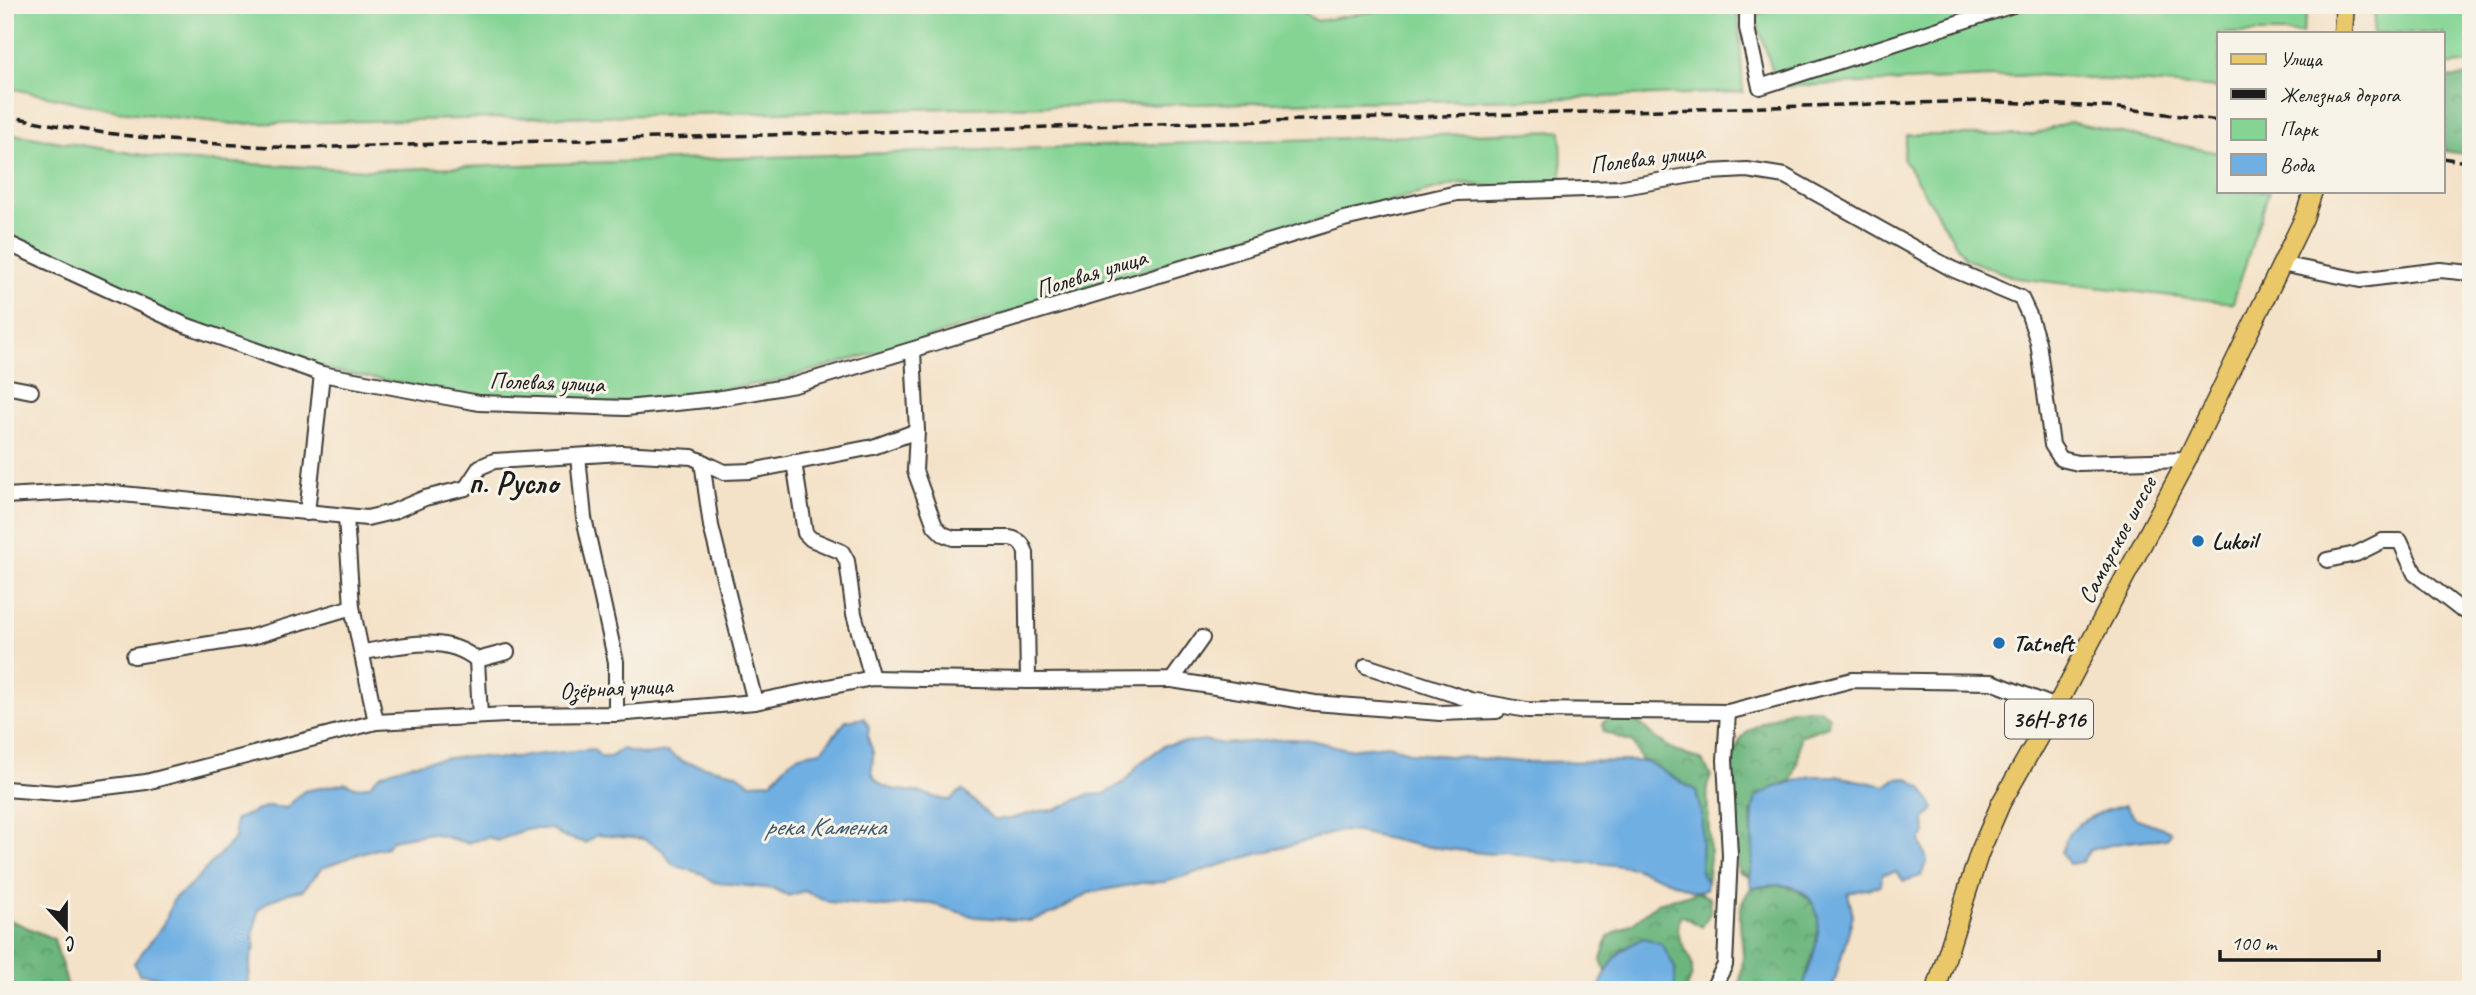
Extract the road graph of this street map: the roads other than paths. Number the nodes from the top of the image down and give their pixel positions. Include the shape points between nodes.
1 (1747, 5) edge
2 (2013, 5) edge
3 (2345, 5) edge
4 (2343, 32) edge
5 (2313, 192) edge
6 (5, 242) edge
7 (2281, 264) junction
8 (2471, 273) edge
9 (913, 351) junction
10 (322, 374) junction
11 (5, 386) edge
12 (32, 391) dead end
13 (917, 431) junction
14 (578, 456) junction
15 (2187, 460) junction
16 (702, 461) junction
17 (794, 462) junction
18 (5, 496) edge
19 (307, 513) junction
20 (346, 517) junction
21 (2327, 560) dead end
22 (352, 607) junction
23 (2471, 613) edge
24 (1202, 638) dead end
25 (363, 652) junction
26 (507, 652) dead end
27 (134, 656) dead end
28 (477, 660) junction
29 (1366, 666) dead end
30 (872, 678) junction
31 (1171, 680) junction
32 (1028, 681) junction
33 (755, 702) junction
34 (2056, 707) junction
35 (1527, 710) junction
36 (1728, 712) junction
37 (616, 714) junction
38 (480, 716) junction
39 (376, 722) junction
40 (5, 789) edge
41 (1712, 990) edge
42 (1936, 990) edge

1 - 2 street via 1747,28 1760,87
3 - 4 main road
5 - 7 main road, Самарское шоссе / 36Н-816
6 - 10 street, Полевая улица via 184,325
7 - 8 street via 2360,280 2440,270
7 - 15 main road, Самарское шоссе / 36Н-816
9 - 10 street, Полевая улица via 795,386 626,408 479,403
9 - 13 street
9 - 15 street, Полевая улица via 1344,219 1457,193 1618,188 1746,170 1785,176 1952,269 2021,298 2038,342 2052,445 2061,459 2078,463
10 - 19 street
11 - 12 street
13 - 17 street via 873,447
13 - 32 street via 915,471 943,534 1010,538 1024,546
14 - 16 street via 621,453
14 - 20 street via 494,461 480,467 460,490 379,516
14 - 37 street via 584,518 615,662
15 - 34 main road, Самарское шоссе / 36Н-816
16 - 17 street via 724,472
16 - 33 street via 711,526
17 - 30 street via 805,533 842,552 847,561 853,614
18 - 19 street via 92,491
19 - 20 street
20 - 22 street
21 - 23 street via 2356,554 2382,541 2400,541 2415,574
22 - 25 street
22 - 27 street via 248,638
24 - 31 street
25 - 28 street via 427,642 464,650
25 - 39 street
26 - 28 street
28 - 38 street
29 - 35 street via 1471,700
30 - 32 street, Озёрная улица
30 - 33 street, Озёрная улица
31 - 32 street, Озёрная улица
31 - 35 street, Озёрная улица via 1315,703 1440,713
33 - 37 street, Озёрная улица
34 - 36 street via 1992,682 1852,680
34 - 42 main road, Самарское шоссе / 36Н-816 via 2001,803 1979,854
35 - 36 street
36 - 41 street via 1725,760 1730,855 1725,965
37 - 38 street, Озёрная улица
38 - 39 street, Озёрная улица
39 - 40 street, Озёрная улица via 146,782 57,793

